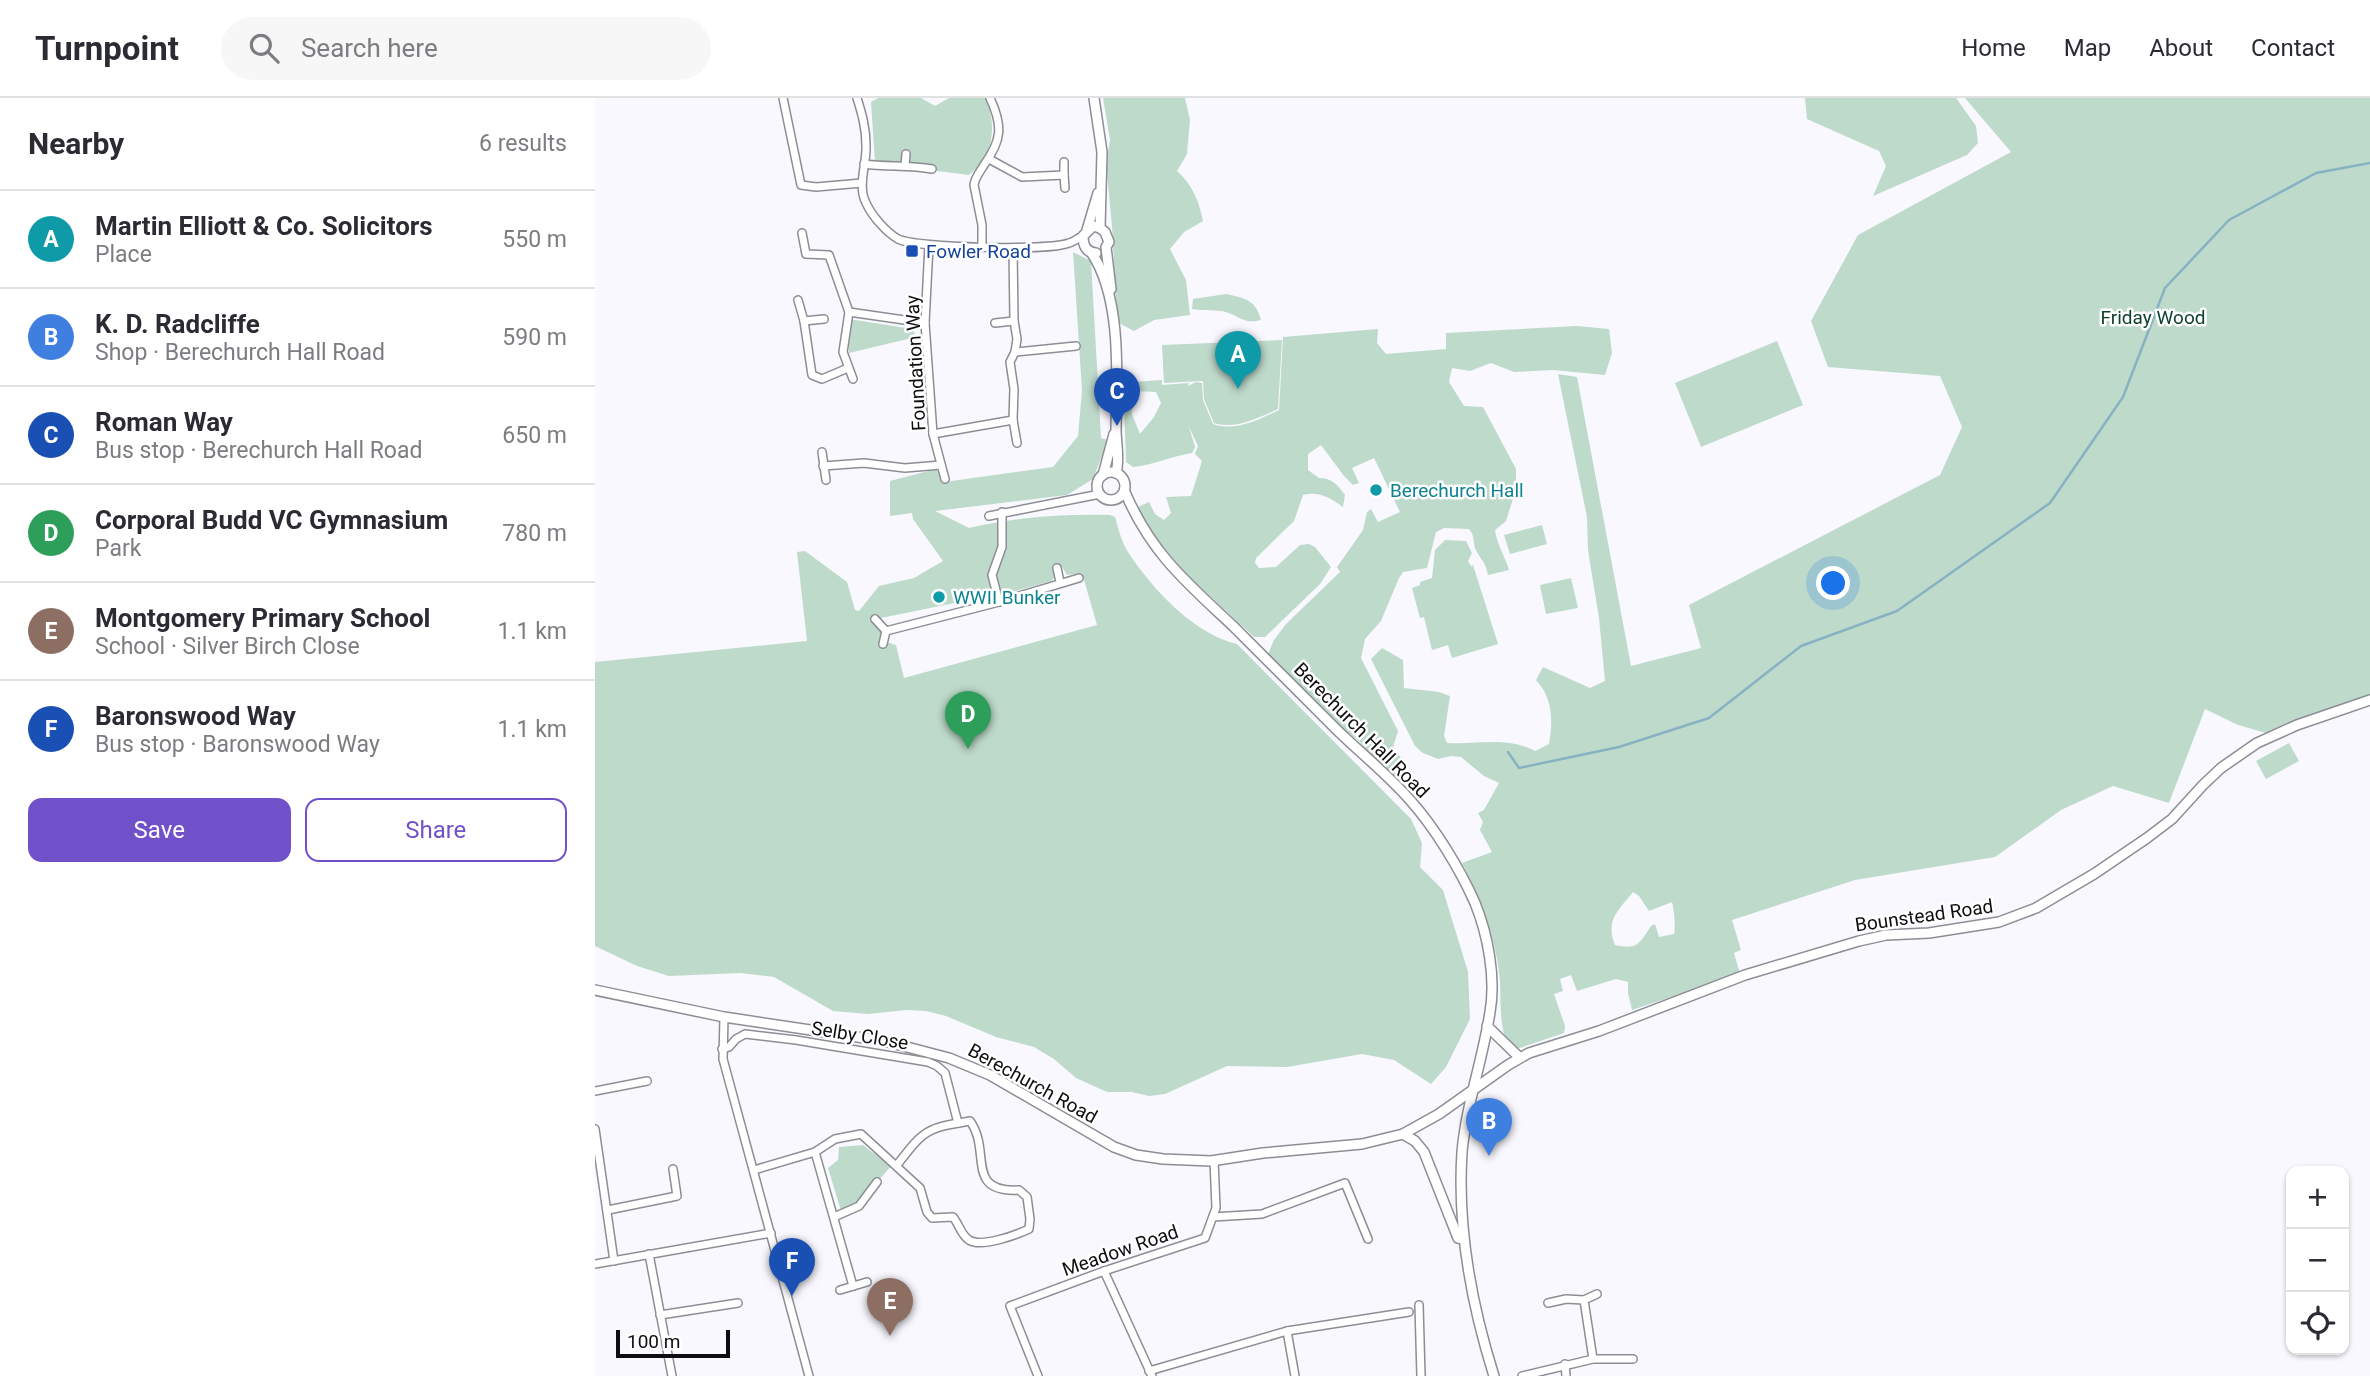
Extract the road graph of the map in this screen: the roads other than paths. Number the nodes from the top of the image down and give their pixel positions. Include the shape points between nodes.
1 (783, 98) edge
2 (857, 98) edge
3 (990, 98) edge
4 (1094, 98) edge
5 (905, 153) dead end
6 (989, 159) junction
7 (1064, 162) dead end
8 (865, 164) junction
9 (905, 166) junction
10 (932, 169) dead end
11 (1064, 175) junction
12 (862, 183) junction
13 (1065, 188) dead end
14 (1100, 189) junction
15 (1100, 228) junction
16 (802, 233) dead end
17 (1085, 233) junction
18 (1070, 243) junction
19 (929, 245) junction
20 (982, 247) junction
21 (1106, 247) junction
22 (1013, 248) junction
23 (1089, 251) junction
24 (806, 254) junction
25 (796, 256) dead end
26 (1110, 297) junction
27 (799, 300) dead end
28 (849, 312) junction
29 (824, 319) dead end
30 (804, 321) junction
31 (1014, 321) junction
32 (925, 323) junction
33 (995, 323) dead end
34 (1076, 346) dead end
35 (1015, 352) junction
36 (848, 368) junction
37 (853, 379) dead end
38 (1013, 420) junction
39 (1117, 429) junction
40 (933, 434) junction
41 (1017, 443) dead end
42 (822, 452) dead end
43 (824, 466) junction
44 (941, 466) junction
45 (1116, 473) junction
46 (1103, 475) junction
47 (945, 479) dead end
48 (825, 480) dead end
49 (1125, 492) junction
50 (1100, 494) junction
51 (1115, 499) junction
52 (1002, 512) junction
53 (989, 516) dead end
54 (1137, 520) junction
55 (1057, 568) dead end
56 (1079, 578) dead end
57 (1060, 582) junction
58 (999, 602) junction
59 (875, 619) dead end
60 (886, 631) junction
61 (883, 644) dead end
62 (2370, 700) edge
63 (595, 990) edge
64 (724, 1017) junction
65 (1487, 1026) junction
66 (722, 1049) junction
67 (1519, 1057) junction
68 (647, 1081) dead end
69 (1472, 1090) junction
70 (595, 1091) edge
71 (1449, 1108) junction
72 (1468, 1115) junction
73 (958, 1123) junction
74 (595, 1129) edge
75 (1403, 1134) junction
76 (815, 1152) junction
77 (1215, 1160) junction
78 (897, 1165) junction
79 (673, 1169) dead end
80 (754, 1170) junction
81 (877, 1182) dead end
82 (608, 1210) junction
83 (834, 1217) junction
84 (1213, 1217) junction
85 (771, 1233) junction
86 (1368, 1240) dead end
87 (1463, 1240) junction
88 (649, 1254) junction
89 (614, 1261) junction
90 (595, 1264) edge
91 (1104, 1271) junction
92 (867, 1282) dead end
93 (853, 1286) junction
94 (839, 1290) dead end
95 (1597, 1294) dead end
96 (1584, 1300) junction
97 (738, 1303) dead end
98 (1548, 1303) dead end
99 (1419, 1305) dead end
100 (1409, 1312) dead end
101 (660, 1315) junction
102 (1287, 1331) junction
103 (1593, 1359) junction
104 (1633, 1359) dead end
105 (1565, 1364) junction
106 (1150, 1374) edge
107 (672, 1376) edge
108 (809, 1376) edge
109 (1038, 1376) edge
110 (1295, 1376) edge
111 (1422, 1376) edge
112 (1494, 1376) edge
113 (1522, 1376) edge
114 (1566, 1376) edge

1 - 12 street via 801,185
2 - 8 street via 864,121
3 - 6 street via 1001,131
4 - 14 street via 1102,152
5 - 9 street
6 - 11 street via 1021,177
6 - 20 street via 974,185
7 - 11 street
8 - 9 street
8 - 12 street
9 - 10 street
11 - 13 street
12 - 19 street via 865,203 883,227 899,240
14 - 15 street
14 - 17 street
15 - 17 street via 1093,226
15 - 21 street via 1109,242
16 - 24 street
17 - 18 street
17 - 23 street via 1083,243
18 - 22 street
18 - 23 street
19 - 20 street
19 - 32 street, Foundation Way
20 - 22 street
21 - 23 street via 1102,252
21 - 26 street
22 - 31 street
23 - 26 street via 1102,270
24 - 25 street
24 - 28 street via 829,255
26 - 39 street
27 - 30 street
28 - 32 street
28 - 36 street via 843,352
29 - 30 street
30 - 36 street via 812,375 822,379
31 - 33 street
31 - 35 street
32 - 40 street, Foundation Way
34 - 35 street
35 - 38 street via 1010,362
36 - 37 street
38 - 40 street
38 - 41 street
39 - 45 street
39 - 46 street
40 - 44 street, Foundation Way
42 - 43 street
43 - 44 street
43 - 48 street
44 - 47 street, Foundation Way
45 - 46 street
45 - 49 street
46 - 50 street via 1097,486
49 - 51 street
49 - 54 street, Berechurch Hall Road
50 - 51 street
50 - 52 street
51 - 54 street, Berechurch Hall Road
52 - 53 street
52 - 58 street via 1002,547 992,575
54 - 65 street, Berechurch Hall Road via 1188,584 1426,820 1467,887 1484,932 1490,970
55 - 57 street
56 - 57 street
57 - 58 street
58 - 60 street
59 - 60 street
60 - 61 street
62 - 67 street, Bounstead Road via 2257,743 2221,768 2147,838 2036,908 1999,922 1886,935 1815,953
63 - 64 street, Berechurch Road
64 - 66 street
64 - 77 street, Berechurch Road via 884,1041 949,1058 990,1076 1114,1147 1152,1158
65 - 67 street
65 - 69 street, Berechurch Hall Road
66 - 73 street, Selby Close via 745,1034 928,1062 945,1073
66 - 80 street
67 - 69 street, Bounstead Road
68 - 70 street
69 - 71 street, Berechurch Road
69 - 72 street, Berechurch Hall Road
71 - 72 street
71 - 75 street, Berechurch Road
72 - 87 street, Berechurch Hall Road via 1461,1177
73 - 78 street via 921,1135
73 - 78 street via 970,1121 976,1129 980,1162 992,1188 1019,1190 1027,1197 1029,1228 984,1243 970,1241 953,1217 932,1218 920,1188
74 - 82 street
75 - 77 street, Berechurch Road via 1362,1144
75 - 87 street via 1424,1152 1451,1223
76 - 78 street via 835,1139 861,1134
76 - 80 street
76 - 83 street
77 - 84 street
79 - 82 street via 677,1196
80 - 85 street
81 - 83 street via 859,1206
82 - 89 street
83 - 93 street
84 - 86 street via 1262,1214 1345,1183
84 - 91 street, Meadow Road via 1205,1238
85 - 88 street
85 - 108 street
87 - 112 street, Berechurch Hall Road
88 - 89 street
88 - 101 street
89 - 90 street
91 - 106 street
91 - 109 street, Meadow Road via 1010,1306
92 - 93 street
93 - 94 street
95 - 96 street
96 - 98 street
96 - 103 street
97 - 101 street
99 - 111 street
100 - 102 street
101 - 107 street
102 - 106 street
102 - 110 street
103 - 104 street
103 - 105 street
105 - 113 street
105 - 114 street

